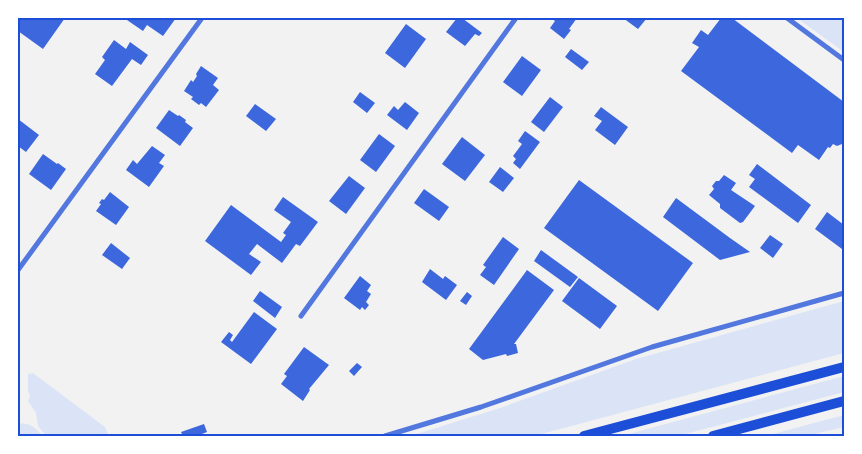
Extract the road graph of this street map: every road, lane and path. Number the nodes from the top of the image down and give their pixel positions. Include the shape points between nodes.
1 (202, 18) edge
2 (516, 18) edge
3 (787, 18) edge
4 (844, 60) edge
5 (18, 270) edge
6 (844, 293) edge
7 (301, 316) dead end
8 (844, 367) edge
9 (844, 401) edge
10 (385, 436) edge
11 (584, 436) edge
12 (713, 436) edge

1 - 5 street
2 - 7 street
3 - 4 street
6 - 10 street via 652,346 481,407
8 - 11 main road
9 - 12 main road

